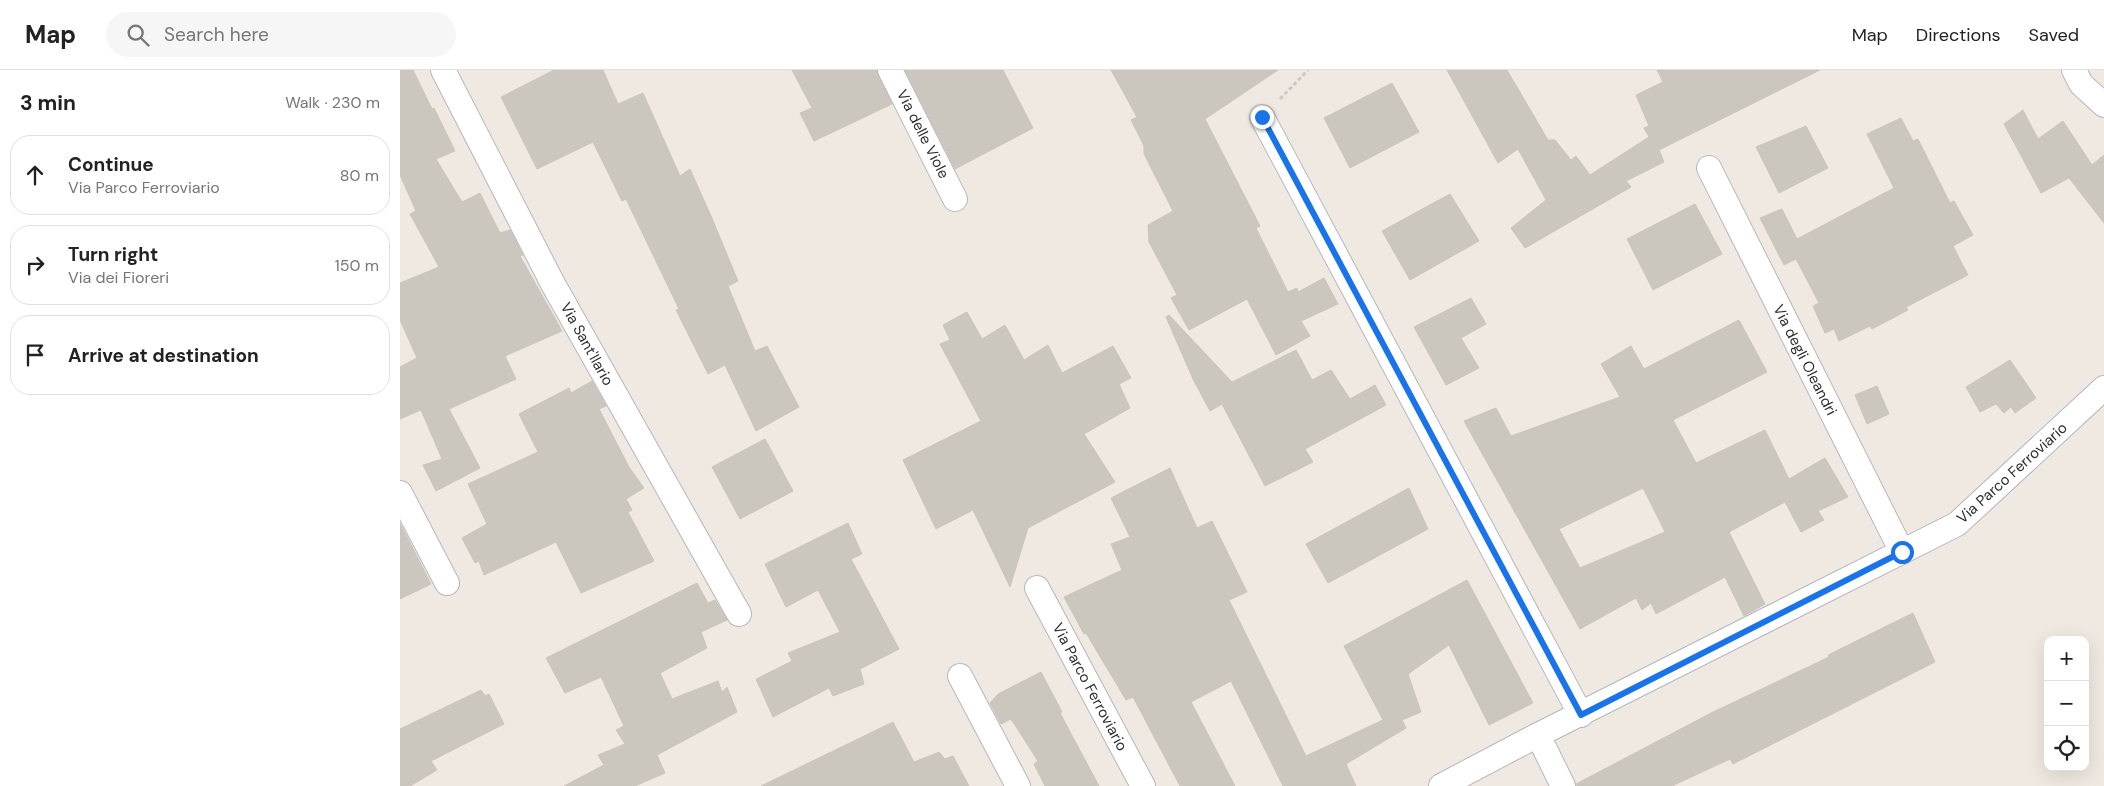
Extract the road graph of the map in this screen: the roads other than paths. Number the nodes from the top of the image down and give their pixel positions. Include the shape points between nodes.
1 (443, 70) edge
2 (890, 70) edge
3 (2074, 70) edge
4 (2104, 105) edge
5 (1262, 117) road end
6 (1709, 168) dead end
7 (955, 199) dead end
8 (2104, 388) edge
9 (400, 493) edge
10 (1902, 552) junction
11 (447, 583) dead end
12 (1037, 588) dead end
13 (739, 614) dead end
14 (960, 676) dead end
15 (1581, 715) junction
16 (1538, 735) junction
17 (1018, 786) edge
18 (1142, 786) edge
19 (1441, 786) edge
20 (1563, 786) edge

1 - 13 street, Via Sant'Ilario via 553,284
2 - 7 street, Via delle Viole
3 - 4 street via 2081,84
5 - 15 street
6 - 10 street, Via degli Oleandri
8 - 10 street, Via Parco Ferroviario via 1957,524
9 - 11 street
10 - 15 street, Via Parco Ferroviario
12 - 18 street, Via Parco Ferroviario
14 - 17 street
15 - 16 street, Via Parco Ferroviario
16 - 19 street, Via Parco Ferroviario
16 - 20 street

